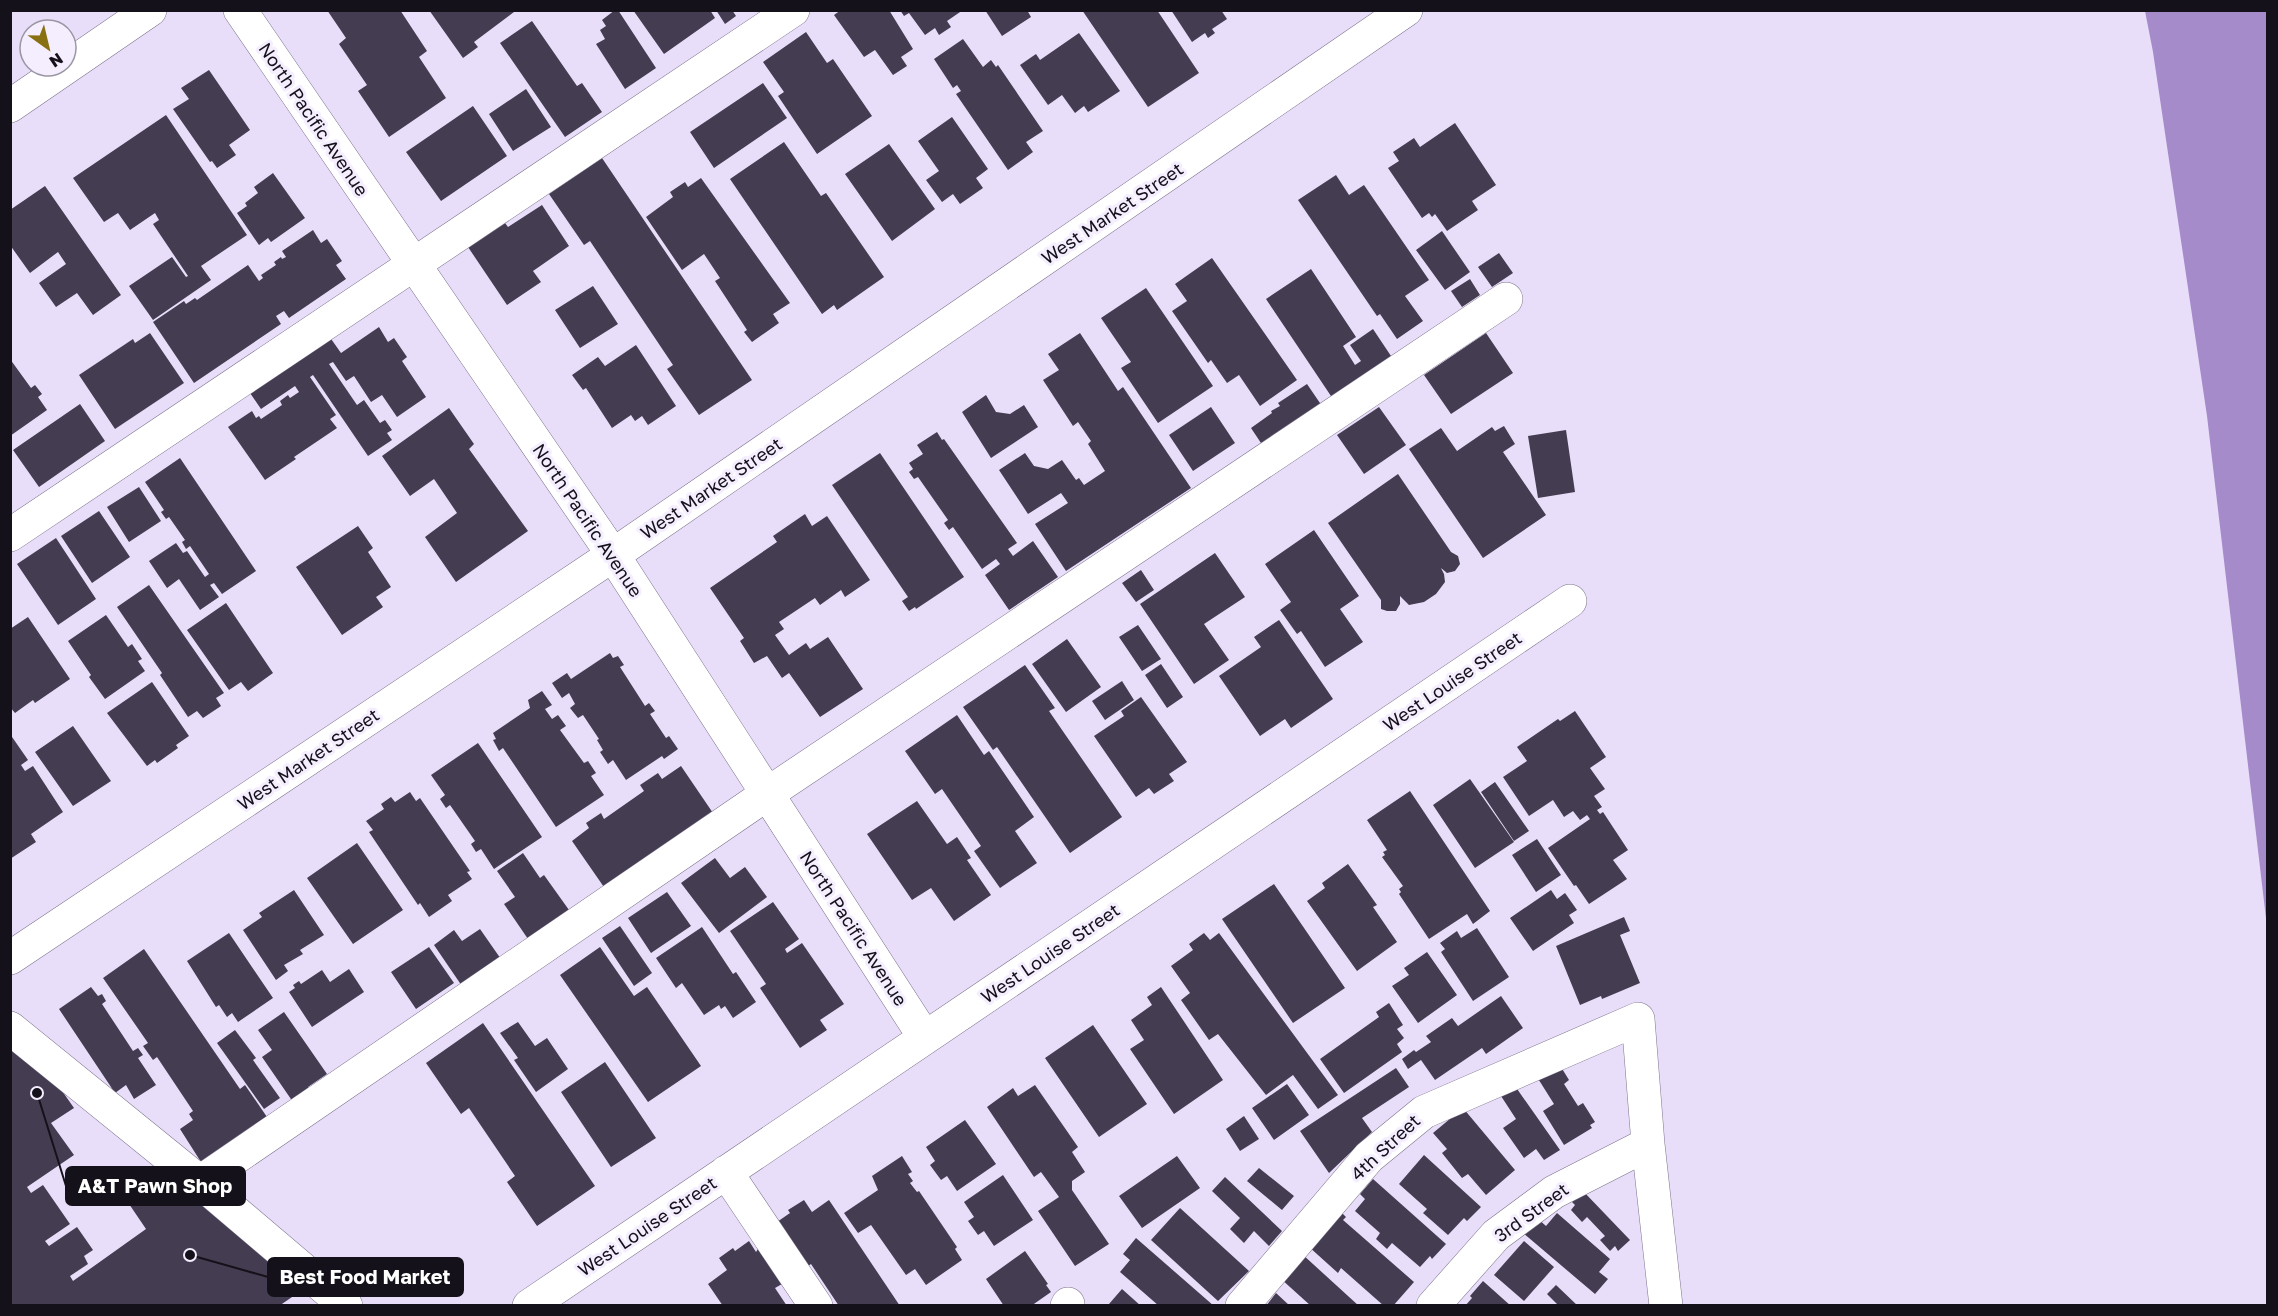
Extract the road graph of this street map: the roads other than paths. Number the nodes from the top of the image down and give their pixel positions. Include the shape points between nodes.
1 (150, 10) edge
2 (240, 10) edge
3 (793, 10) edge
4 (1406, 10) edge
5 (10, 106) edge
6 (414, 265) junction
7 (1506, 299) dead end
8 (10, 534) edge
9 (613, 555) junction
10 (1570, 601) dead end
11 (767, 794) junction
12 (10, 958) edge
13 (10, 1028) edge
14 (925, 1038) junction
15 (1648, 1144) junction
16 (726, 1172) junction
17 (200, 1182) junction
18 (1660, 1300) edge
19 (346, 1305) edge
20 (529, 1305) edge
21 (816, 1305) edge
22 (1242, 1305) edge
23 (1433, 1305) edge

1 - 5 street
2 - 6 street, North Pacific Avenue
3 - 6 street
4 - 9 street, West Market Street
6 - 8 street
6 - 9 street, North Pacific Avenue
7 - 11 street
9 - 11 street, North Pacific Avenue
9 - 12 street, West Market Street
10 - 14 street, West Louise Street
11 - 14 street, North Pacific Avenue
11 - 17 street
13 - 17 street
14 - 16 street, West Louise Street
15 - 18 street
15 - 22 street, 4th Street via 1638,1019 1424,1112 1369,1157
15 - 23 street, 3rd Street via 1554,1191 1496,1235
16 - 20 street, West Louise Street
16 - 21 street
17 - 19 street

